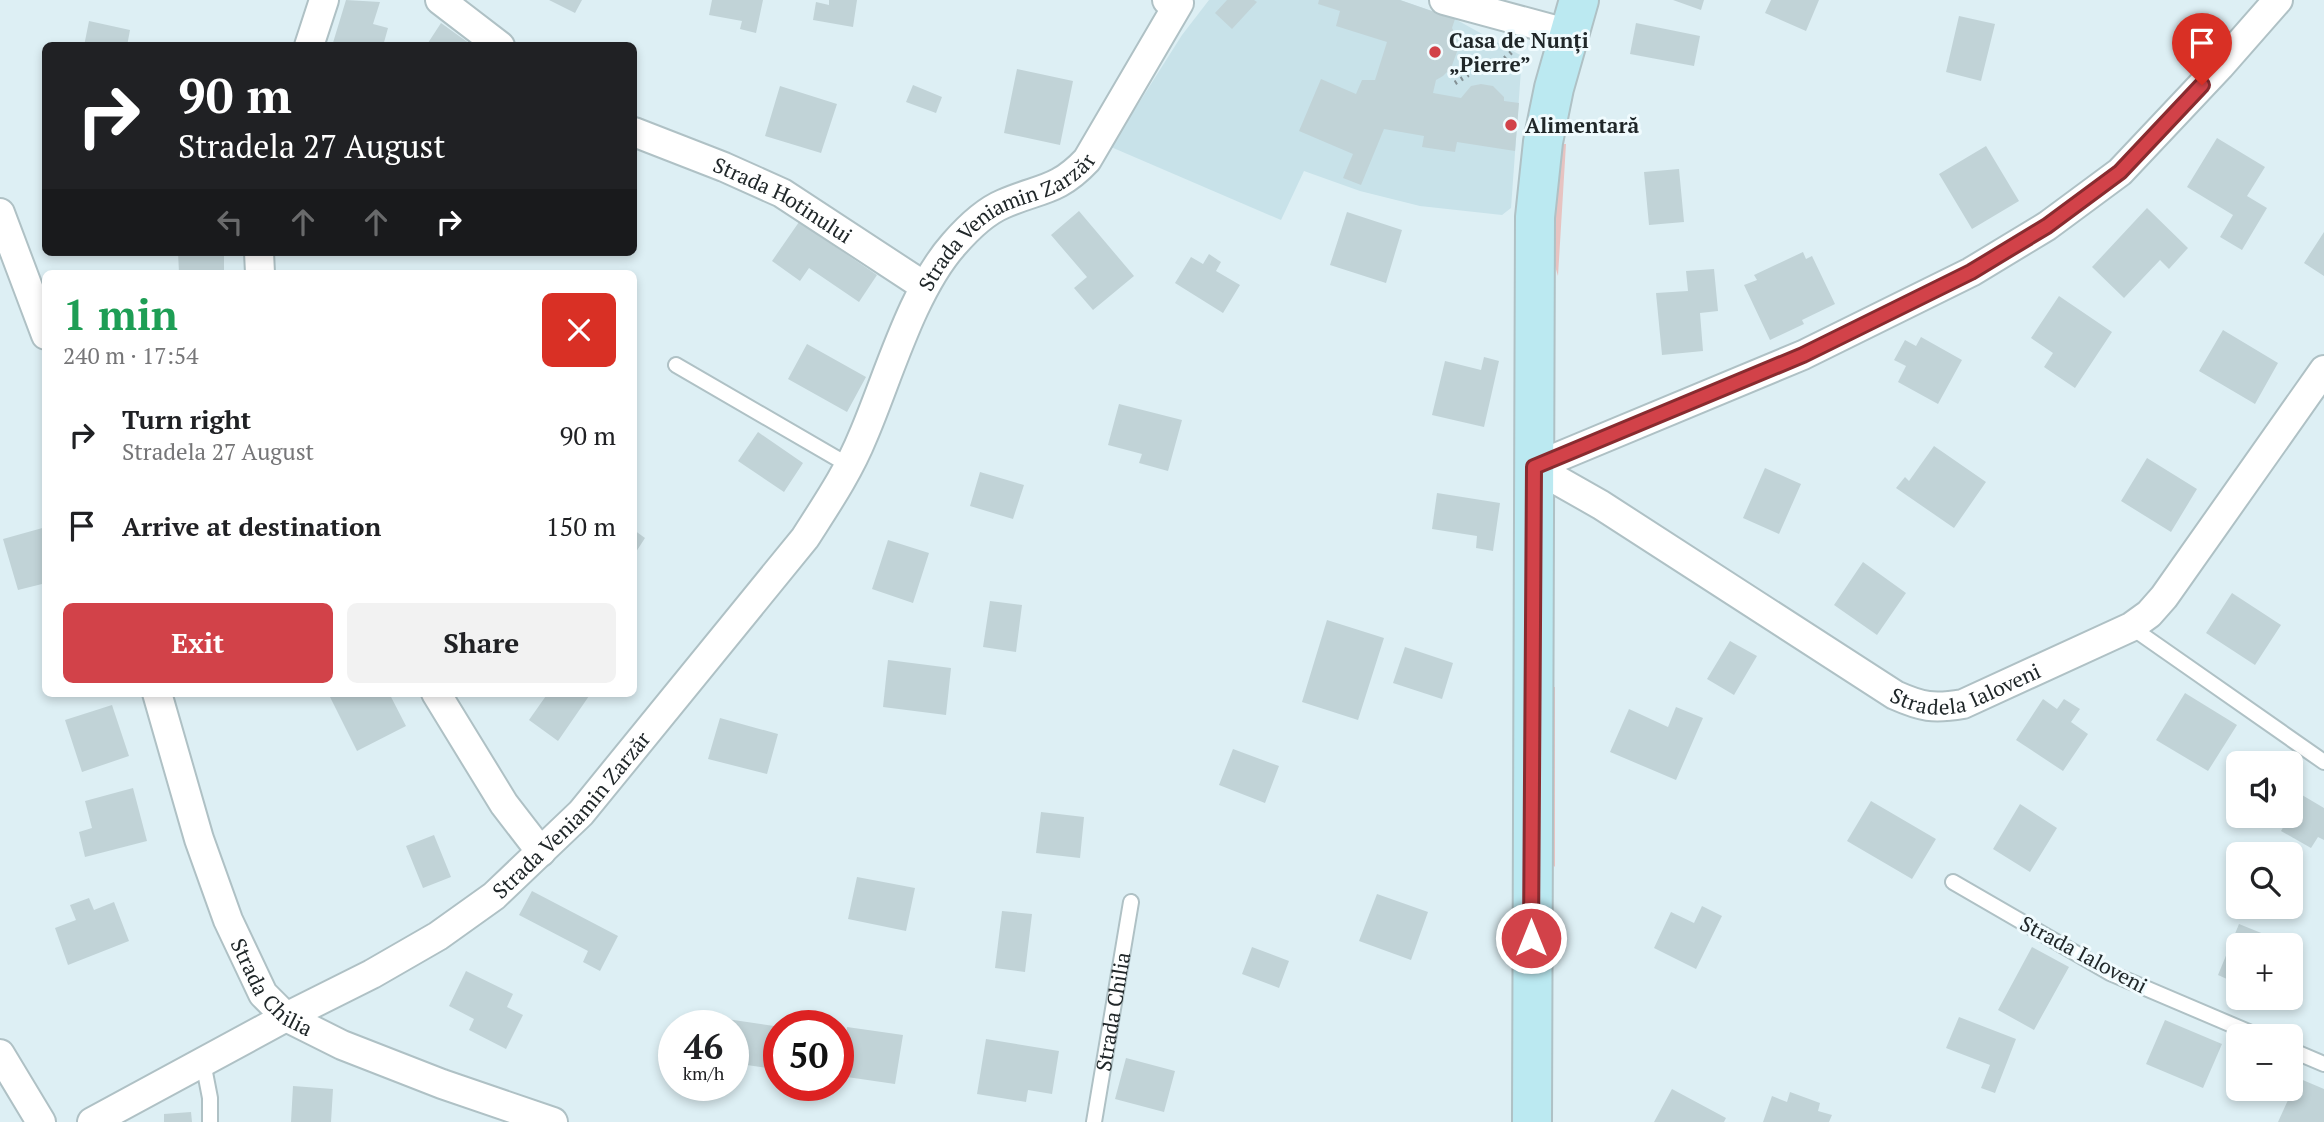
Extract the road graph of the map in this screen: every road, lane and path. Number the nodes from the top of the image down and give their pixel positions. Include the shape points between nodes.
1 (324, 0) edge
2 (440, 0) edge
3 (1444, 0) edge
4 (2278, 0) edge
5 (1176, 1) edge
6 (1563, 20) edge
7 (310, 42) edge
8 (495, 42) edge
9 (1455, 83) dead end
10 (637, 133) edge
11 (0, 213) edge
12 (924, 286) junction
13 (42, 324) edge
14 (676, 365) dead end
15 (2324, 370) edge
16 (850, 466) junction
17 (1534, 467) junction
18 (2130, 627) junction
19 (158, 697) edge
20 (438, 697) edge
21 (2324, 762) edge
22 (541, 852) junction
23 (1953, 882) dead end
24 (1131, 902) dead end
25 (286, 1017) junction
26 (2230, 1024) edge
27 (0, 1054) edge
28 (2303, 1055) edge
29 (203, 1062) junction
30 (2324, 1064) edge
31 (41, 1122) edge
32 (92, 1122) edge
33 (210, 1122) edge
34 (553, 1122) edge
35 (1094, 1122) edge
36 (1531, 1122) edge

1 - 7 street
2 - 8 street
3 - 6 street
4 - 17 street via 2120,172 2047,226 1971,272 1803,355
5 - 12 street, Strada Veniamin Zarzăr via 1087,160 1054,187 984,214 952,245
6 - 9 path via 1497,65
6 - 17 main road via 1535,218
10 - 12 street, Strada Hotinului via 782,194
11 - 13 street
12 - 16 street, Strada Veniamin Zarzăr
14 - 16 lane
15 - 18 street, Stradela Ialoveni via 2164,597
16 - 22 street, Strada Veniamin Zarzăr via 805,538 581,813
17 - 18 street, Stradela Ialoveni via 1915,704 1940,708 1962,704
17 - 36 main road
18 - 21 lane
19 - 25 street, Strada Chilia via 228,920 263,994
20 - 22 street via 504,804
22 - 25 street, Strada Veniamin Zarzăr via 495,896 438,936
23 - 26 lane, Strada Ialoveni via 2110,973
24 - 35 lane, Strada Chilia
25 - 29 street, Strada Veniamin Zarzăr
25 - 34 street, Strada Chilia via 342,1045
27 - 31 street
28 - 30 lane
29 - 32 street, Strada Veniamin Zarzăr
29 - 33 lane

